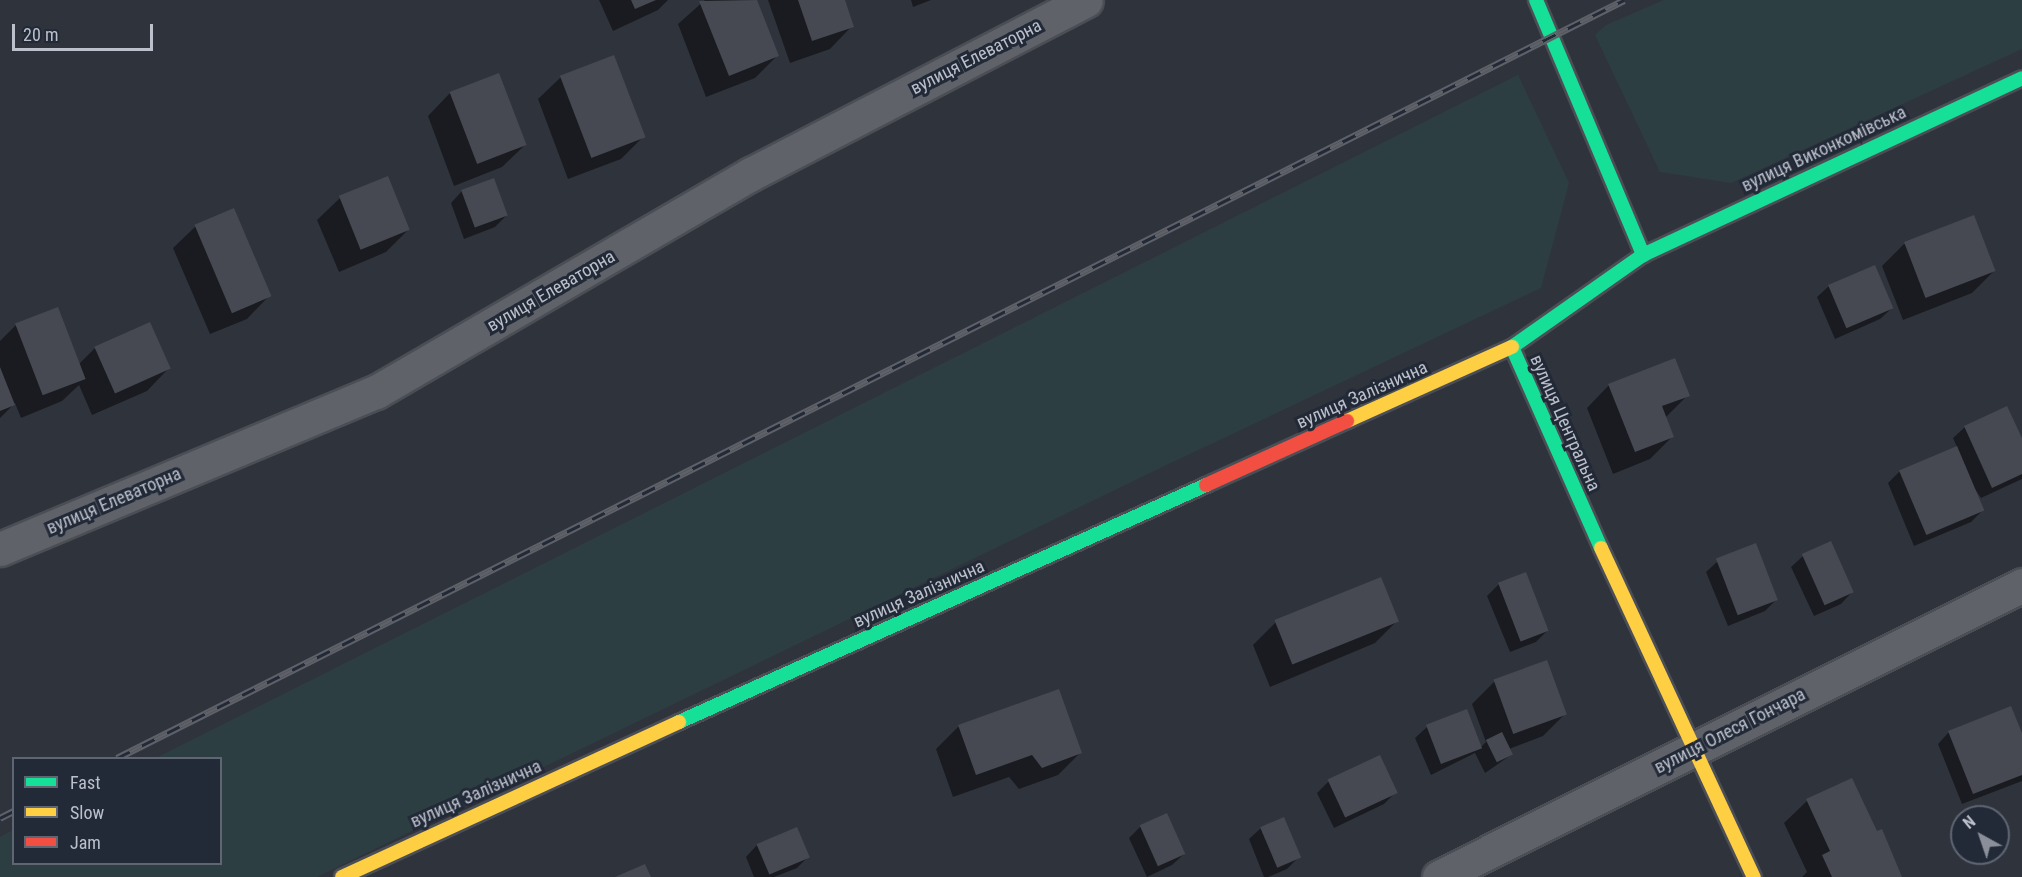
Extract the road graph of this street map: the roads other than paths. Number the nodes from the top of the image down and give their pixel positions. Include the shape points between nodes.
1 (1086, 0) edge
2 (1536, 0) edge
3 (2022, 78) edge
4 (1643, 255) junction
5 (1512, 347) junction
6 (0, 549) edge
7 (2022, 585) edge
8 (1694, 749) junction
9 (342, 877) edge
10 (1439, 877) edge
11 (1754, 877) edge

1 - 6 street, вулиця Елеваторна via 751,174 376,392
2 - 4 street
3 - 4 street, вулиця Виконкомівська
4 - 5 street, вулиця Центральна
5 - 8 street, вулиця Центральна
5 - 9 street, вулиця Залізнична via 423,837
7 - 8 street, вулиця Олеся Гончара
8 - 10 street, вулиця Олеся Гончара
8 - 11 street, вулиця Центральна

